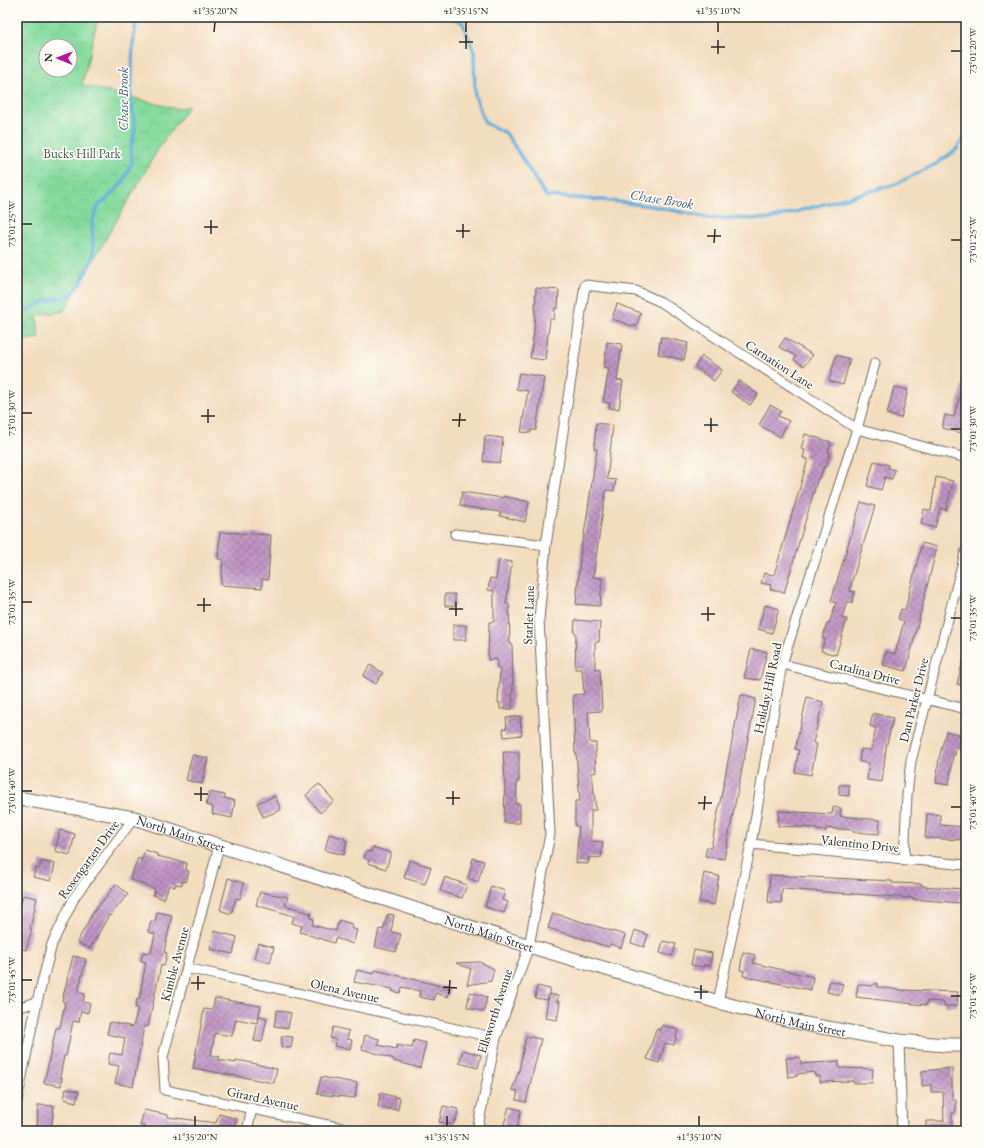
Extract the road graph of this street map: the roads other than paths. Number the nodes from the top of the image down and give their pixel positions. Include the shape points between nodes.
1 (585, 285) joint
2 (875, 363) dead end
3 (857, 429) junction
4 (966, 458) edge
5 (455, 534) dead end
6 (546, 545) junction
7 (966, 550) edge
8 (782, 664) junction
9 (926, 700) junction
10 (966, 709) edge
11 (17, 798) edge
12 (134, 818) junction
13 (751, 844) junction
14 (219, 846) junction
15 (904, 861) junction
16 (966, 865) edge
17 (530, 946) junction
18 (187, 968) junction
19 (37, 1002) junction
20 (718, 1002) junction
21 (17, 1008) edge
22 (496, 1038) junction
23 (899, 1041) junction
24 (966, 1045) edge
25 (164, 1090) joint
26 (17, 1101) edge
27 (252, 1108) junction
28 (247, 1131) edge
29 (356, 1131) edge
30 (477, 1131) edge
31 (902, 1131) edge

1 - 3 street, Carnation Lane via 636,291 661,302
1 - 6 street, Starlet Lane
2 - 3 street, Holiday Hill Road
3 - 4 street, Carnation Lane
3 - 8 street, Holiday Hill Road
5 - 6 street
6 - 17 street, Starlet Lane via 539,619 550,834
7 - 9 street, Dan Parker Drive
8 - 9 street, Catalina Drive
8 - 13 street, Holiday Hill Road
9 - 10 street, Catalina Drive
9 - 15 street, Dan Parker Drive via 911,761
11 - 12 main road, North Main Street
12 - 14 main road, North Main Street
12 - 19 street, Rosengarten Drive via 75,896 52,944
13 - 15 street, Valentino Drive
13 - 20 street, Holiday Hill Road
14 - 17 main road, North Main Street
14 - 18 street, Kimble Avenue
15 - 16 street, Valentino Drive
17 - 20 main road, North Main Street
17 - 22 street, Ellsworth Avenue
18 - 22 street, Olena Avenue
18 - 25 street, Kimble Avenue via 163,1057
19 - 21 street
19 - 26 street, Rosengarten Drive
20 - 23 main road, North Main Street via 805,1024
22 - 30 street, Ellsworth Avenue
23 - 24 main road, North Main Street
23 - 31 street
25 - 27 street, Girard Avenue
27 - 28 street
27 - 29 street, Girard Avenue

